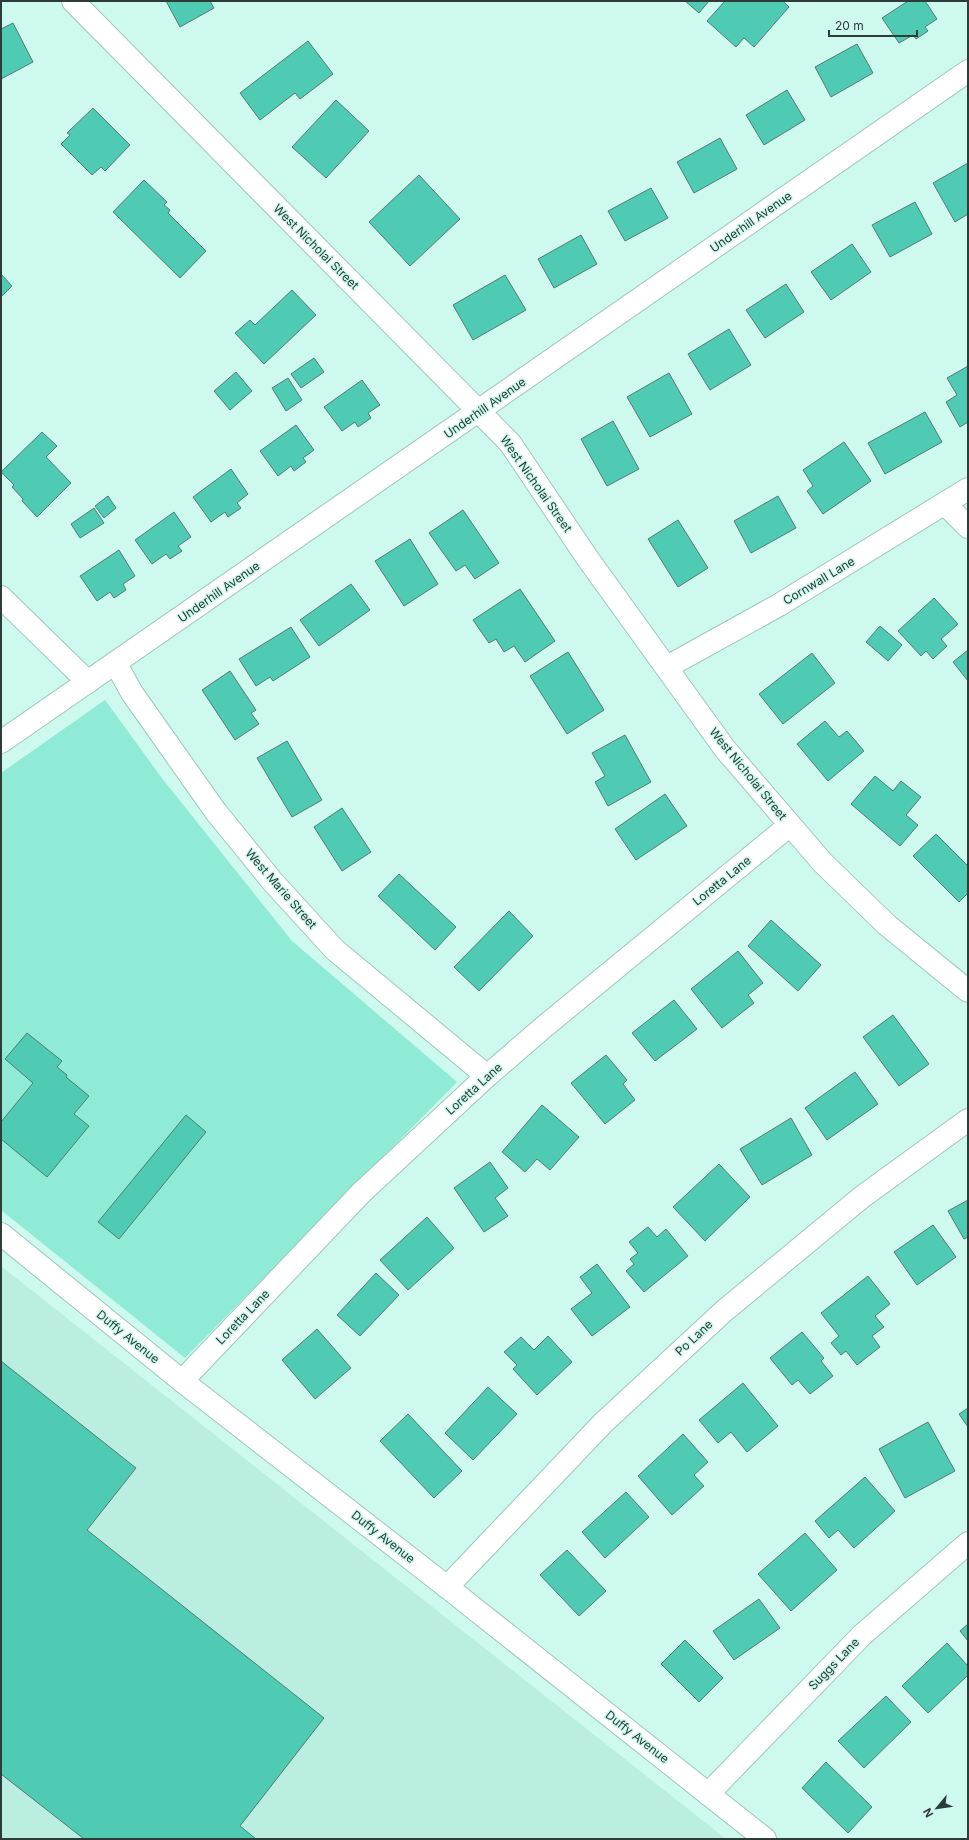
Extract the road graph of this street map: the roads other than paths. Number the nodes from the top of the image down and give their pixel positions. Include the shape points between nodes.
1 (73, 1) edge
2 (968, 71) edge
3 (479, 412) junction
4 (968, 489) edge
5 (945, 504) junction
6 (968, 527) edge
7 (1, 597) edge
8 (116, 664) junction
9 (667, 667) junction
10 (88, 682) junction
11 (1, 742) edge
12 (790, 825) junction
13 (968, 991) edge
14 (487, 1076) junction
15 (968, 1120) edge
16 (1, 1234) edge
17 (182, 1381) junction
18 (968, 1543) edge
19 (447, 1587) junction
20 (708, 1794) junction
21 (765, 1839) edge

1 - 3 street, West Nicholai Street
2 - 3 street, Underhill Avenue
3 - 8 street, Underhill Avenue
3 - 9 street, West Nicholai Street via 510,443 588,559
4 - 5 street, Cornwall Lane
5 - 6 street
5 - 9 street, Cornwall Lane via 779,605
7 - 10 street
8 - 10 street, Underhill Avenue
8 - 14 street, West Marie Street via 132,693 216,812 272,881 335,950
9 - 12 street, West Nicholai Street via 725,749
10 - 11 street, Underhill Avenue
12 - 13 street, West Nicholai Street via 822,863 887,925
12 - 14 street, Loretta Lane
14 - 17 street, Loretta Lane via 361,1193
15 - 19 street, Po Lane via 862,1197 724,1311 603,1423
16 - 17 street, Duffy Avenue
17 - 19 street, Duffy Avenue
18 - 20 street, Suggs Lane via 862,1635
19 - 20 street, Duffy Avenue
20 - 21 street, Duffy Avenue

